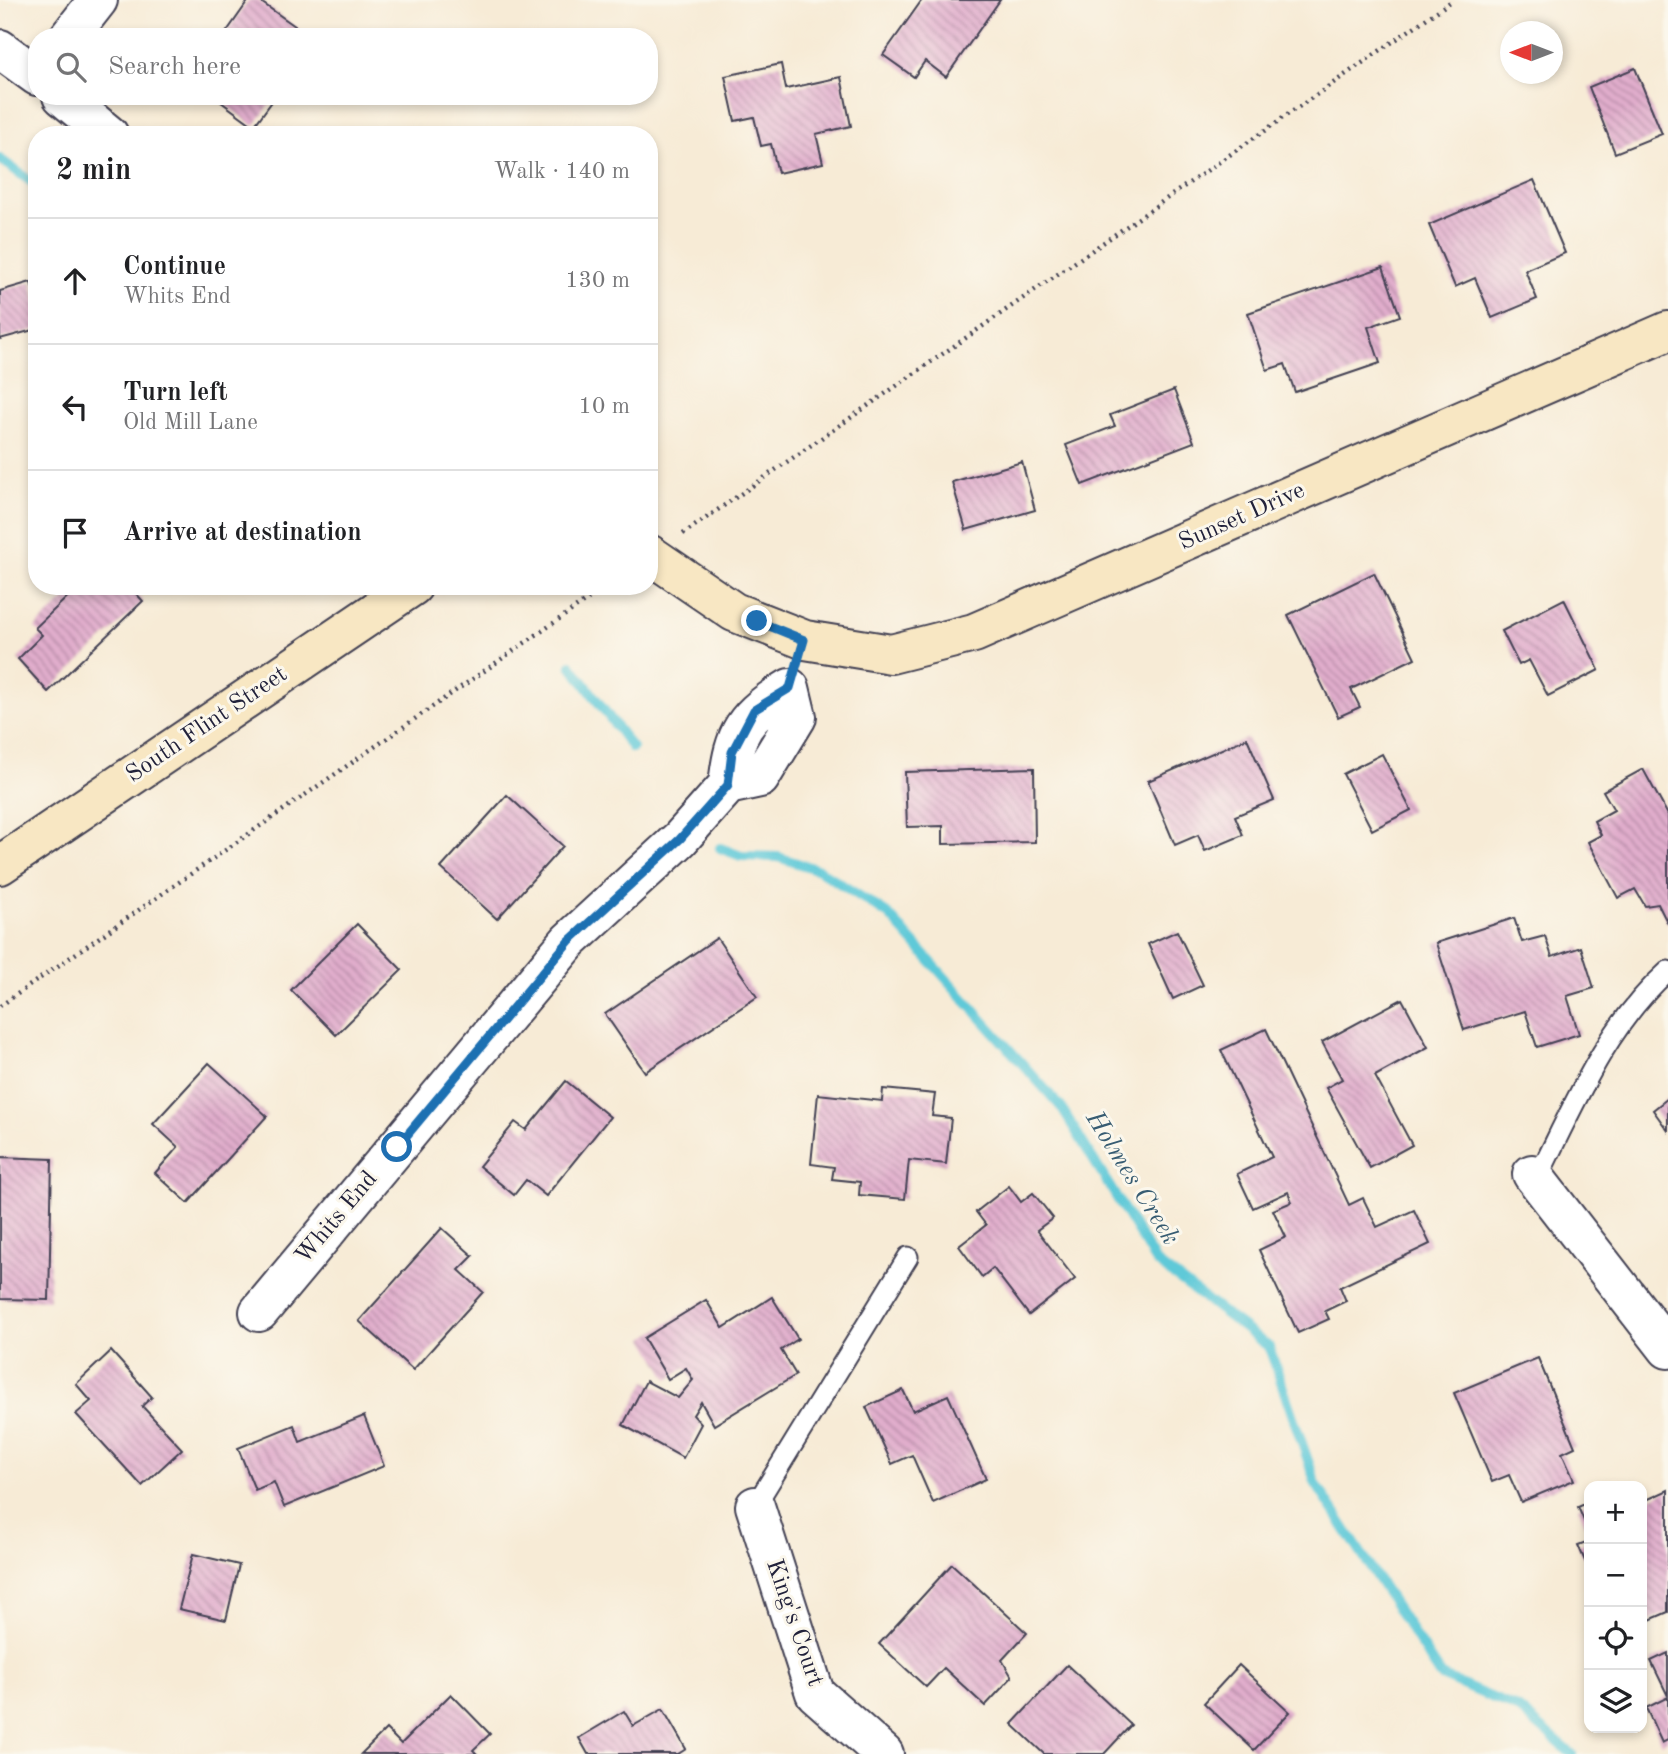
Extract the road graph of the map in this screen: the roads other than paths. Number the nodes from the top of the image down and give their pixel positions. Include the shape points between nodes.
1 (99, 0) edge
2 (76, 28) edge
3 (0, 49) edge
4 (28, 69) edge
5 (73, 105) edge
6 (99, 126) edge
7 (1668, 331) edge
8 (658, 560) edge
9 (400, 595) edge
10 (804, 640) junction
11 (0, 864) edge
12 (1668, 971) edge
13 (1534, 1176) joint
14 (908, 1257) dead end
15 (259, 1312) dead end
16 (1668, 1349) edge
17 (755, 1507) joint
18 (884, 1754) edge

1 - 2 street
3 - 4 street
5 - 6 street
7 - 10 main road, Sunset Drive via 974,633 891,654
8 - 10 main road, Sunset Drive via 734,612
9 - 11 main road, South Flint Street
10 - 15 street, Whits End via 790,688 797,717 760,778 728,785 680,839 569,941
12 - 13 lane via 1615,1032
13 - 16 street
14 - 17 lane
17 - 18 street, King's Court via 815,1693

